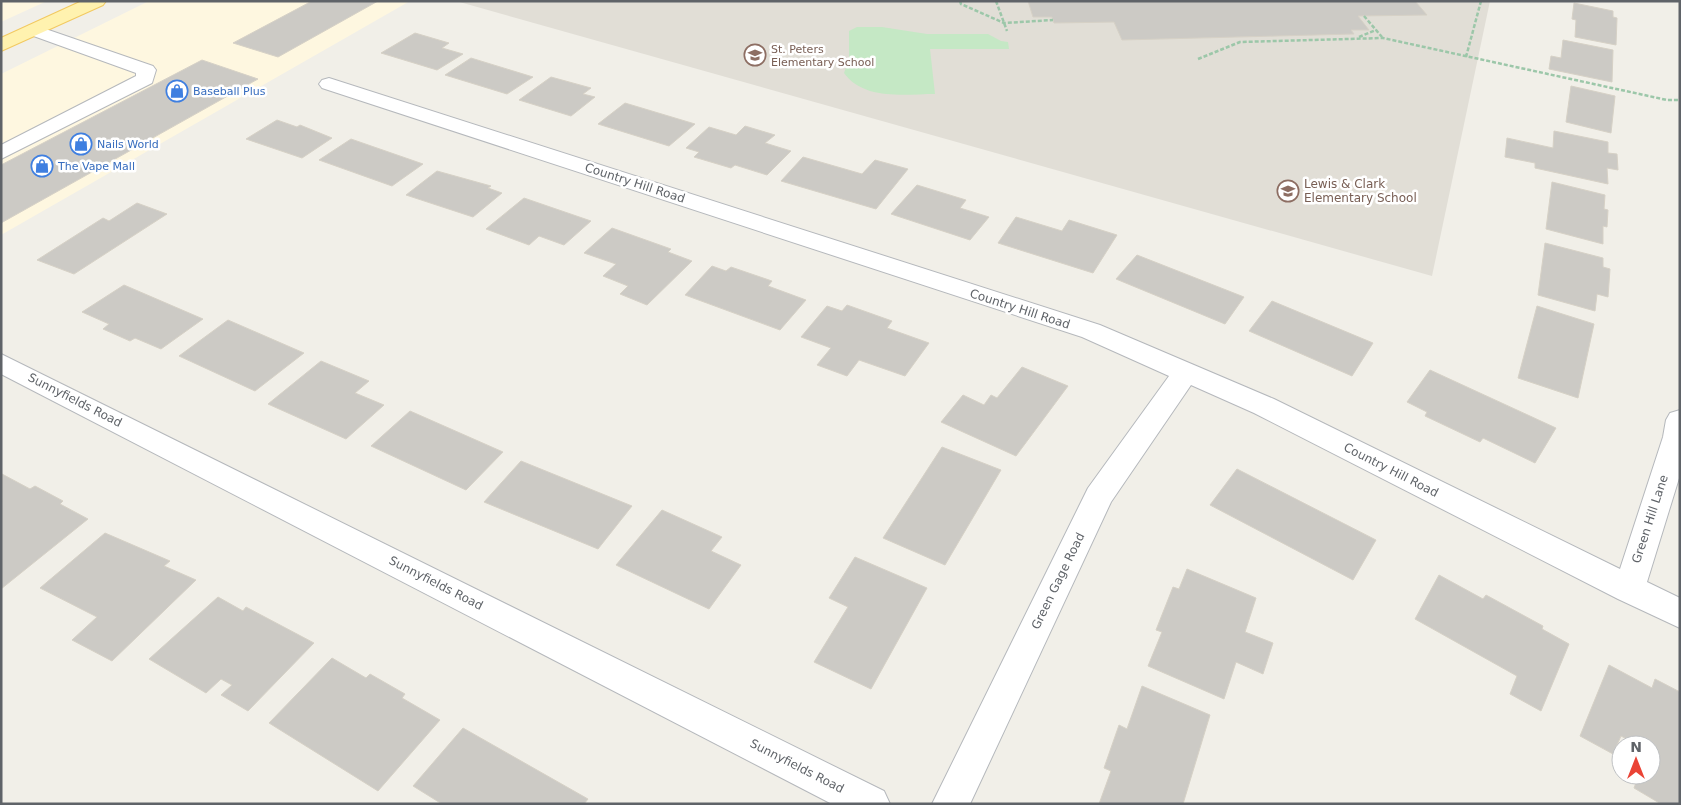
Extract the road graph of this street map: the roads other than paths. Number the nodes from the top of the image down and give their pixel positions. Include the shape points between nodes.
1 (97, 1) edge
2 (34, 30) junction
3 (1, 45) edge
4 (329, 84) dead end
5 (1, 153) edge
6 (1, 363) edge
7 (1187, 371) junction
8 (1680, 420) edge
9 (1629, 589) junction
10 (1680, 614) edge
11 (871, 804) edge
12 (951, 804) edge

1 - 2 main road
2 - 3 main road
2 - 5 street via 146,70 145,79
4 - 7 street, Country Hill Road via 1091,331
6 - 11 street, Sunnyfields Road
7 - 9 street, Country Hill Road via 1264,406
7 - 12 street, Green Gage Road via 1099,496
8 - 9 street, Green Hill Lane
9 - 10 street, Country Hill Road

